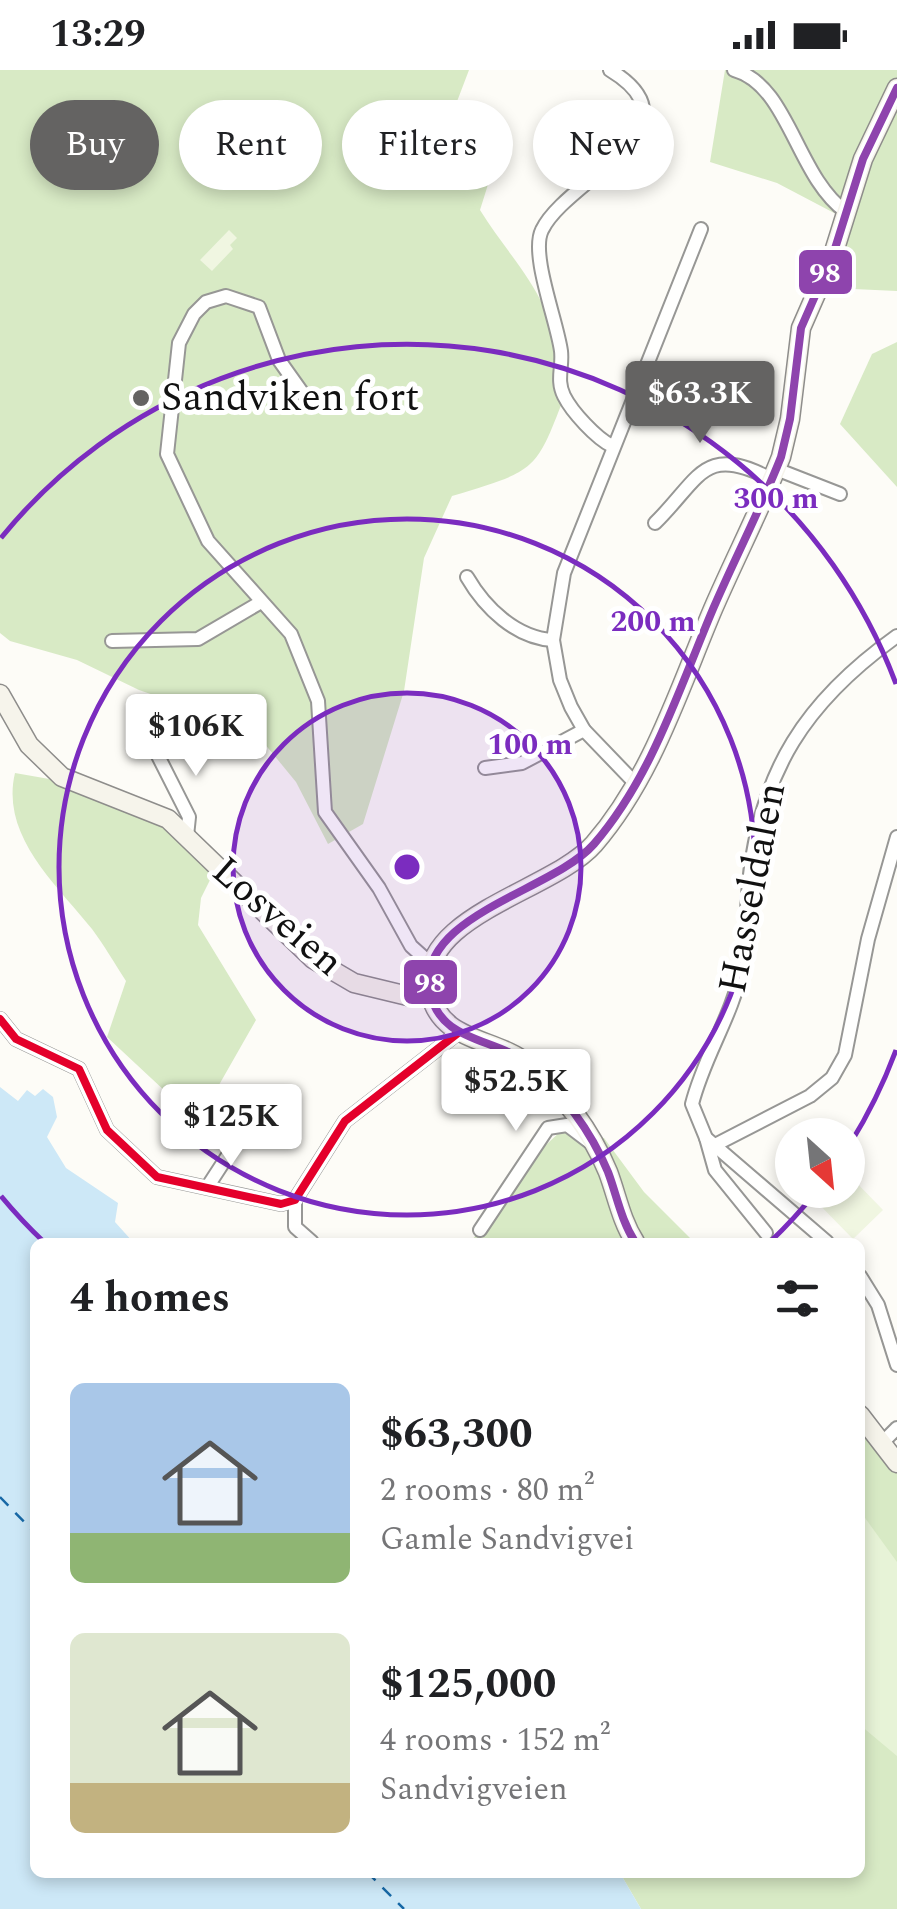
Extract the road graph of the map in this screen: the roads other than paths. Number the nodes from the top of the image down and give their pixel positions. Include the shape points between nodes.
1 (610, 70) edge
2 (734, 70) edge
3 (897, 88) edge
4 (846, 212) junction
5 (701, 229) dead end
6 (311, 405) dead end
7 (612, 446) junction
8 (774, 474) junction
9 (840, 494) dead end
10 (655, 523) dead end
11 (467, 577) dead end
12 (260, 602) junction
13 (897, 636) edge
14 (553, 640) junction
15 (112, 642) dead end
16 (0, 694) edge
17 (145, 730) dead end
18 (584, 730) junction
19 (485, 768) dead end
20 (636, 784) junction
21 (187, 836) junction
22 (897, 837) edge
23 (431, 964) junction
24 (431, 996) junction
25 (0, 1019) edge
26 (458, 1033) junction
27 (244, 1128) dead end
28 (711, 1142) junction
29 (594, 1144) junction
30 (208, 1186) junction
31 (295, 1200) junction
32 (480, 1230) dead end
33 (766, 1233) dead end
34 (308, 1238) edge
35 (633, 1238) edge
36 (822, 1238) edge
37 (865, 1284) edge
38 (897, 1365) edge
39 (865, 1418) edge
40 (890, 1435) edge
41 (897, 1463) edge

1 - 7 street via 641,97 643,122 634,141 551,216 540,234 539,255 562,356 558,382 566,400
2 - 4 street via 765,85 828,198
3 - 4 street
4 - 8 street via 802,328 790,419
5 - 7 street
6 - 12 street via 279,360 259,307 226,296 194,314 179,344 167,454 208,541
7 - 14 street via 564,573
8 - 9 street
8 - 10 street via 716,462
8 - 20 street
11 - 14 street via 508,623
12 - 15 street via 198,639
12 - 23 street via 291,634 318,701 325,812 410,946
13 - 28 street, Hasseldalen via 829,694 774,771 757,825 739,980 692,1104
14 - 18 street via 560,680
16 - 21 street, Losveien via 30,745 62,778 140,806
17 - 21 street, Losveien via 189,817
18 - 19 street via 522,762
18 - 20 street
20 - 23 street via 587,851 447,936
21 - 24 street, Losveien via 335,974 408,996
22 - 28 street via 868,938 846,1055 832,1078 810,1096
23 - 24 street
24 - 26 street
25 - 30 street via 16,1039 80,1068 106,1130 157,1177
26 - 29 street via 524,1061 573,1111
26 - 31 street via 344,1120
27 - 30 street
28 - 33 street, Hasseldalen via 715,1170
28 - 36 street
29 - 32 street via 566,1125 548,1128
29 - 35 street
30 - 31 street via 281,1204
31 - 34 street via 296,1227
37 - 38 street
39 - 40 street
40 - 41 street

